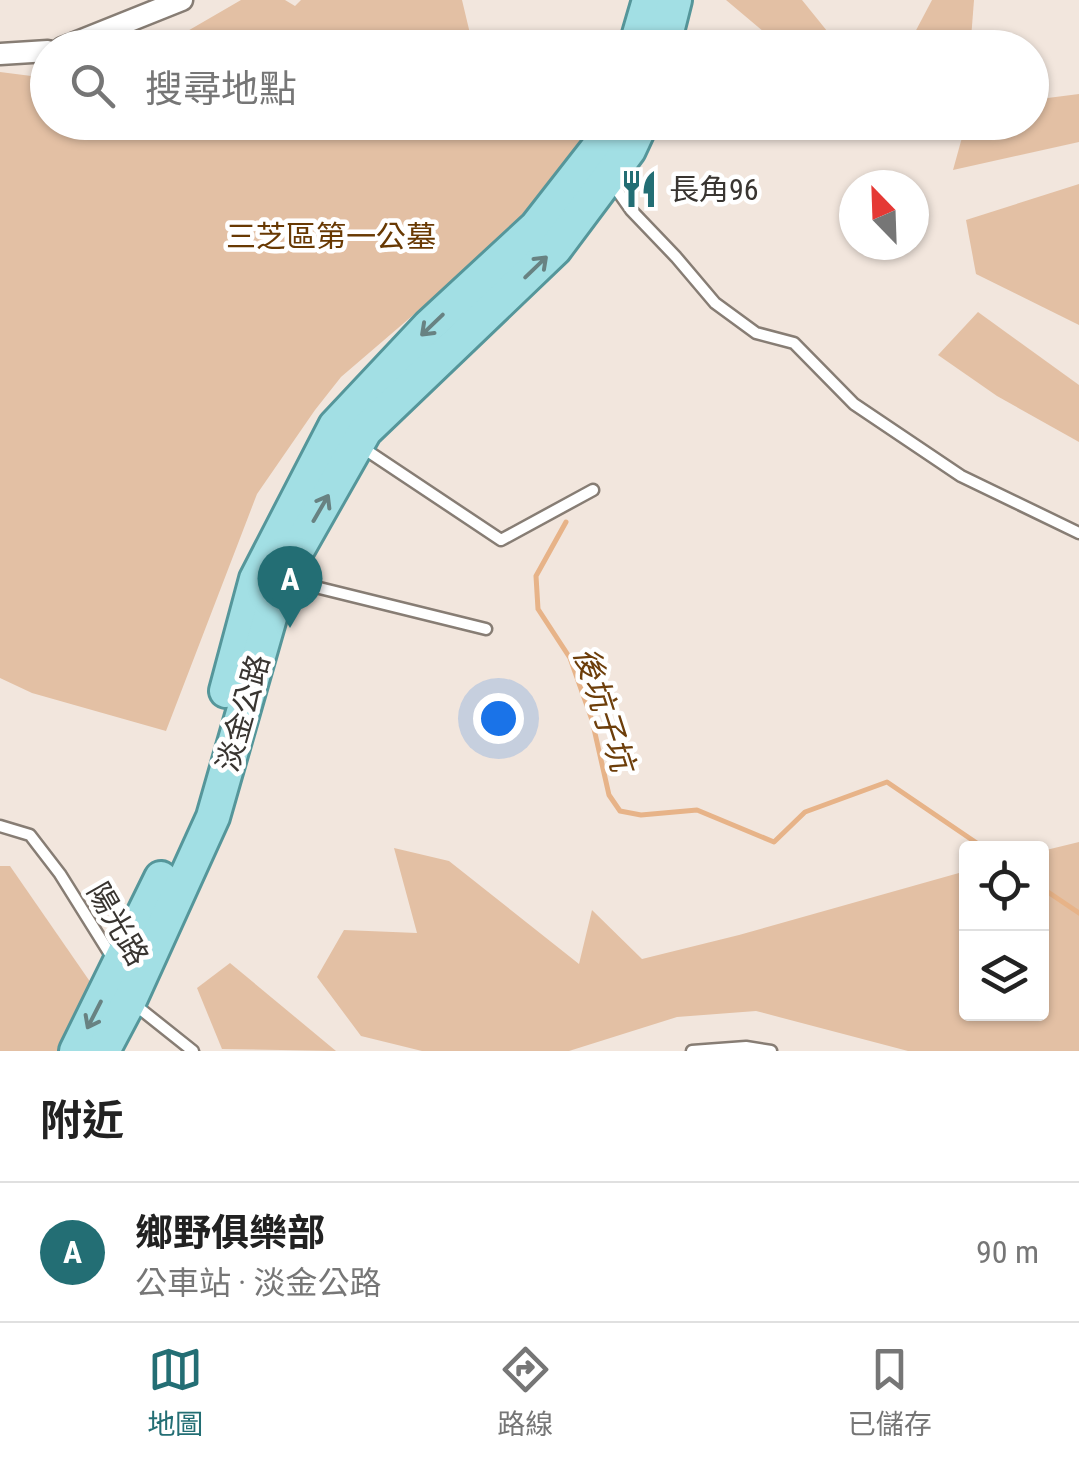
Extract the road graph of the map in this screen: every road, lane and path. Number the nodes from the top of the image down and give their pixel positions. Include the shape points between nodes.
1 (182, 0) edge
2 (648, 0) edge
3 (675, 0) edge
4 (107, 30) edge
5 (640, 30) edge
6 (668, 30) edge
7 (30, 52) edge
8 (0, 54) edge
9 (604, 140) edge
10 (634, 140) edge
11 (608, 178) junction
12 (409, 369) junction
13 (358, 444) junction
14 (593, 490) dead end
15 (1079, 533) edge
16 (281, 579) junction
17 (486, 629) dead end
18 (0, 826) edge
19 (119, 968) junction
20 (130, 1000) junction
21 (76, 1051) edge
22 (104, 1051) edge
23 (193, 1051) edge
24 (692, 1051) edge
25 (772, 1051) edge

1 - 4 street
2 - 5 main road
3 - 6 main road
7 - 8 street
9 -> 12 main road, 淡金公路 via 536,228 429,326
10 - 11 main road, 淡金公路
12 -> 11 main road, 淡金公路 via 555,249
11 - 15 lane via 715,303 756,333 794,342 854,404 961,476
12 - 13 main road, 淡金公路
12 - 19 main road, 淡金公路 via 335,426 256,579 197,803
13 - 14 lane via 501,540
16 -> 13 main road, 淡金公路
16 - 17 lane
16 - 20 main road, 淡金公路 via 213,817
18 - 19 lane, 陽光路 via 30,835
19 - 20 lane, 陽光路
19 -> 21 main road, 淡金公路
20 - 22 main road, 淡金公路
20 - 23 lane, 陽光路
24 - 25 lane

